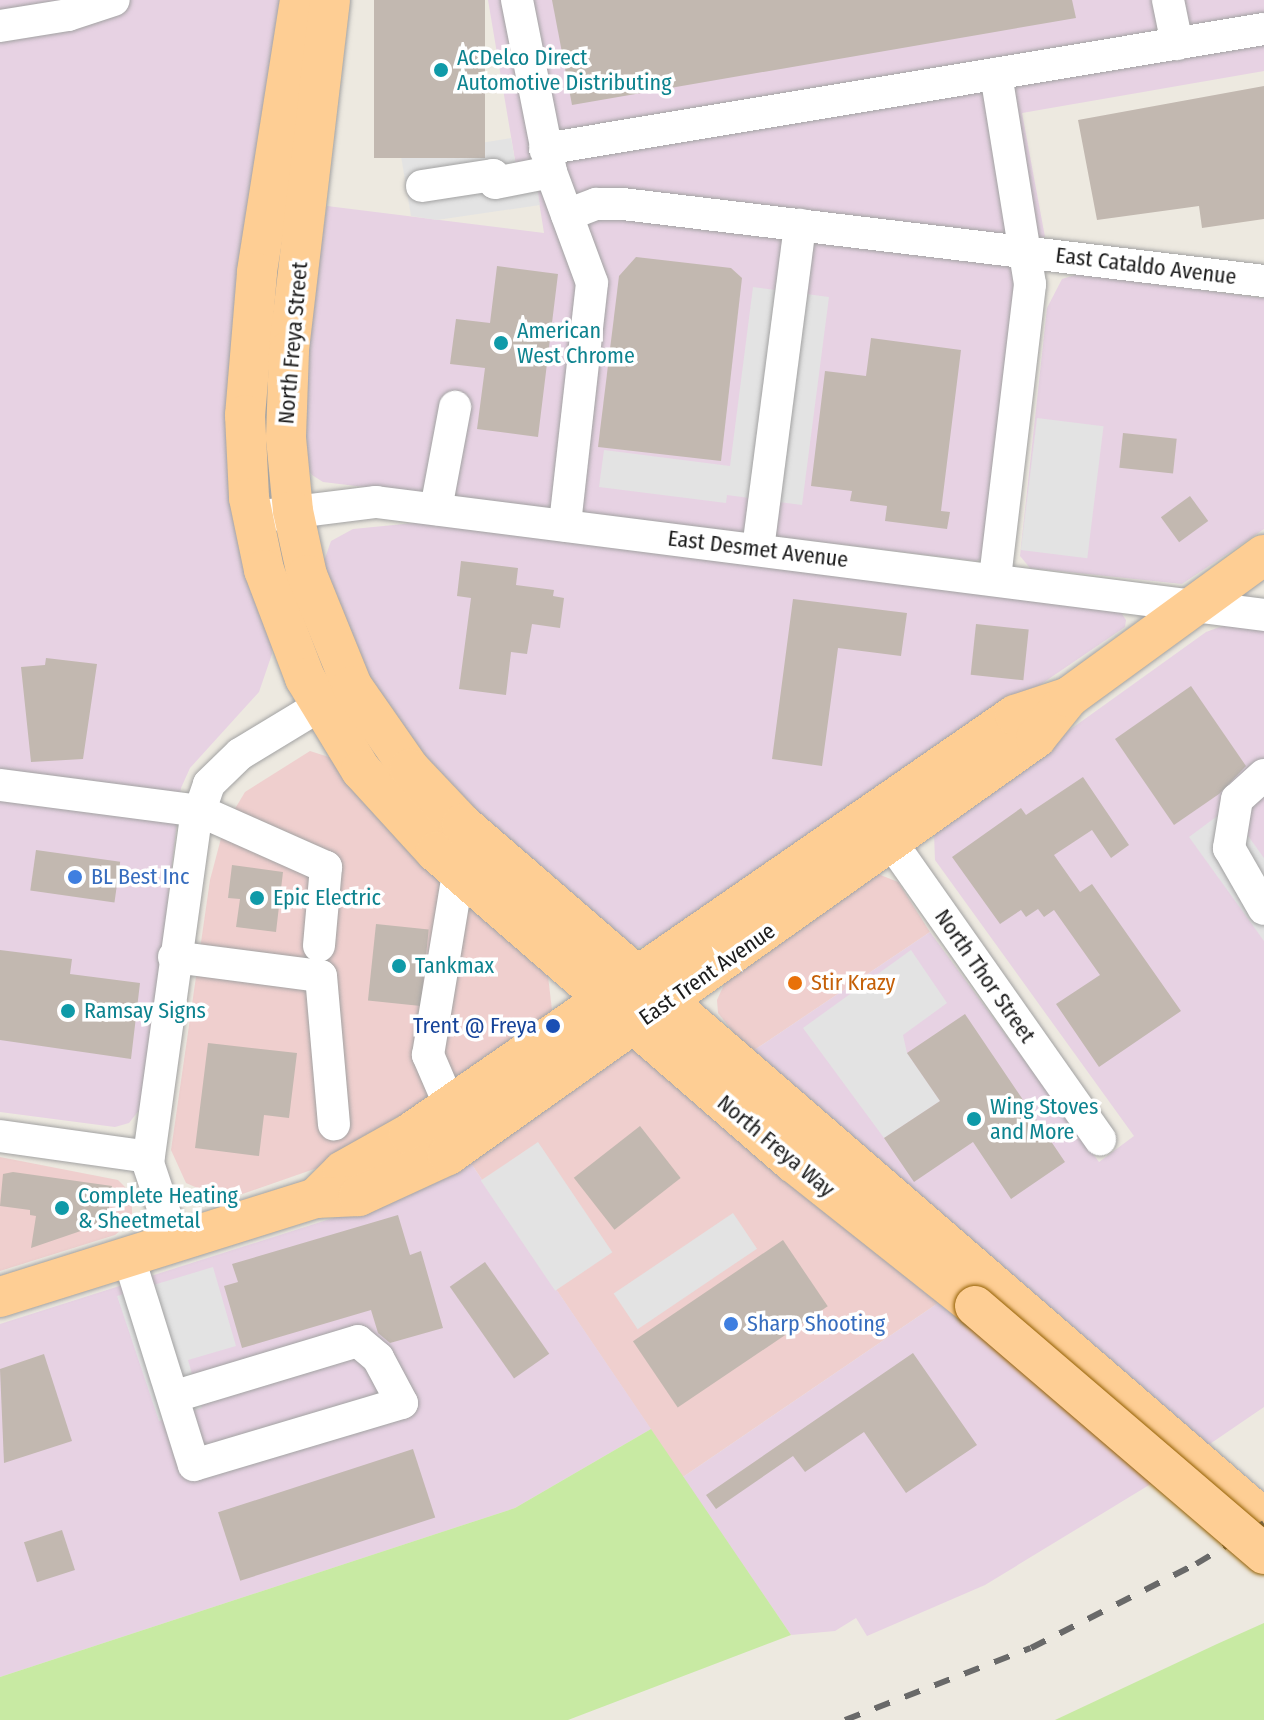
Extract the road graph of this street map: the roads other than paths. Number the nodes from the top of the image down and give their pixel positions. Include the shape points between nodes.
1 (114, 0) edge
2 (300, 0) edge
3 (330, 0) edge
4 (517, 0) edge
5 (1168, 0) edge
6 (0, 26) edge
7 (1264, 29) edge
8 (1177, 44) junction
9 (996, 74) junction
10 (548, 160) junction
11 (422, 186) dead end
12 (567, 215) junction
13 (800, 225) junction
14 (1028, 252) junction
15 (1264, 281) edge
16 (455, 407) dead end
17 (436, 509) junction
18 (293, 511) junction
19 (253, 518) junction
20 (565, 525) junction
21 (758, 549) junction
22 (1264, 555) edge
23 (995, 578) junction
24 (1193, 603) junction
25 (1264, 615) edge
26 (336, 696) junction
27 (1264, 775) edge
28 (0, 785) edge
29 (200, 811) junction
30 (881, 827) junction
31 (458, 873) junction
32 (1264, 909) edge
33 (319, 946) dead end
34 (174, 957) junction
35 (654, 990) junction
36 (619, 1012) junction
37 (450, 1106) junction
38 (334, 1124) dead end
39 (0, 1136) edge
40 (1100, 1139) dead end
41 (149, 1157) junction
42 (793, 1162) junction
43 (316, 1198) junction
44 (939, 1238) junction
45 (174, 1241) junction
46 (128, 1255) junction
47 (984, 1295) junction
48 (0, 1297) edge
49 (173, 1397) junction
50 (1264, 1519) edge
51 (1264, 1554) edge

1 - 6 street
2 - 19 main road, North Freya Street via 248,346 245,415
3 - 18 main road, North Freya Street via 286,395
4 - 10 street
5 - 8 street
7 - 8 street
8 - 9 street
9 - 10 street
9 - 14 street
10 - 11 street via 495,183 493,175
10 - 12 street
12 - 13 street, East Cataldo Avenue via 610,203
12 - 20 street via 592,283
13 - 14 street, East Cataldo Avenue
13 - 21 street
14 - 15 street, East Cataldo Avenue
14 - 23 street via 1029,307
16 - 17 street
17 - 18 street, East Desmet Avenue via 376,502
17 - 20 street, East Desmet Avenue
18 - 19 street, East Desmet Avenue
18 - 26 main road, North Freya Street
19 - 26 main road, North Freya Street via 281,621
20 - 21 street, East Desmet Avenue
21 - 23 street, East Desmet Avenue
22 - 24 main road, East Trent Avenue
23 - 24 street, East Desmet Avenue
24 - 25 street, East Desmet Avenue
24 - 30 main road, East Trent Avenue via 1069,697 1036,738
26 - 29 street via 240,754 209,784
26 - 31 main road, North Freya Way via 381,795
26 - 35 main road, North Freya Way via 433,794
27 - 32 street via 1237,799 1229,848
28 - 29 street
29 - 33 street via 326,867
29 - 34 street
30 - 35 main road, East Trent Avenue
30 - 40 street, North Thor Street
31 - 36 main road, North Freya Way
31 - 37 street via 428,1055
34 - 38 street via 321,976
34 - 41 street
35 - 36 main road, East Trent Avenue
35 - 44 main road, North Freya Way
36 - 37 main road, East Trent Avenue
36 - 42 main road, North Freya Way
36 - 43 main road, East Trent Avenue via 448,1155 359,1196
37 - 43 main road, East Trent Avenue via 343,1171
39 - 41 street
41 - 45 street via 150,1176
42 - 44 main road via 815,1159 883,1210
42 - 47 main road, North Freya Way
43 - 45 main road, East Trent Avenue
44 - 47 main road, North Freya Way
45 - 46 main road, East Trent Avenue
46 - 48 main road, East Trent Avenue
46 - 49 street
47 - 50 main road, North Freya Way
47 - 51 main road, North Freya Way, bridge
49 - 49 street via 194,1465 402,1403 378,1358 358,1341

